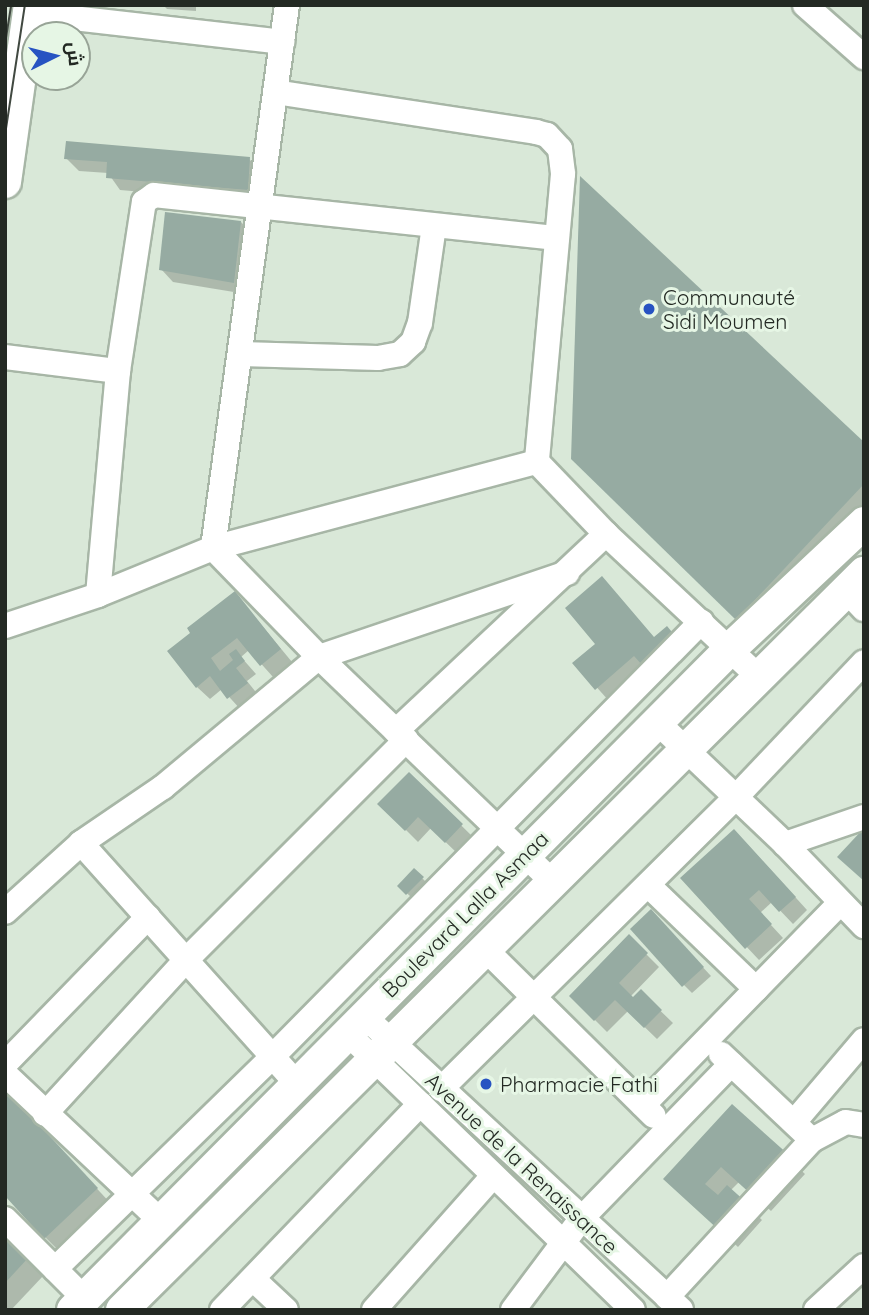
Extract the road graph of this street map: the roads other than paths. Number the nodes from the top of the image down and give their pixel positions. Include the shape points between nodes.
1 (287, 5) edge
2 (805, 5) edge
3 (30, 9) edge
4 (282, 42) junction
5 (859, 43) edge
6 (275, 92) junction
7 (5, 182) edge
8 (260, 208) junction
9 (433, 226) junction
10 (557, 238) junction
11 (241, 354) junction
12 (5, 357) edge
13 (118, 371) junction
14 (537, 461) junction
15 (864, 523) edge
16 (606, 534) junction
17 (213, 548) junction
18 (567, 573) junction
19 (858, 591) edge
20 (98, 595) junction
21 (701, 622) junction
22 (5, 626) edge
23 (730, 649) junction
24 (319, 657) junction
25 (864, 662) edge
26 (758, 676) junction
27 (657, 722) junction
28 (401, 736) junction
29 (686, 752) junction
30 (735, 798) junction
31 (864, 817) edge
32 (496, 828) junction
33 (81, 843) junction
34 (785, 844) junction
35 (523, 855) junction
36 (553, 881) junction
37 (648, 885) junction
38 (840, 903) junction
39 (5, 912) edge
40 (148, 917) junction
41 (864, 926) edge
42 (482, 947) junction
43 (187, 959) junction
44 (756, 989) junction
45 (535, 999) junction
46 (355, 1024) junction
47 (706, 1040) junction
48 (864, 1040) edge
49 (384, 1051) junction
50 (273, 1056) junction
51 (5, 1064) edge
52 (731, 1064) junction
53 (5, 1074) edge
54 (296, 1083) junction
55 (441, 1089) junction
56 (419, 1104) junction
57 (643, 1105) junction
58 (45, 1114) junction
59 (795, 1121) junction
60 (864, 1125) edge
61 (667, 1129) junction
62 (812, 1140) junction
63 (492, 1177) junction
64 (132, 1194) junction
65 (5, 1219) edge
66 (159, 1219) junction
67 (581, 1219) junction
68 (563, 1245) junction
69 (864, 1266) edge
70 (54, 1269) junction
71 (254, 1279) junction
72 (674, 1303) edge
73 (78, 1304) edge
74 (122, 1310) edge
75 (222, 1310) edge
76 (286, 1310) edge
77 (374, 1310) edge
78 (513, 1310) edge
79 (633, 1310) edge
80 (816, 1310) edge

1 - 4 street
2 - 5 street
3 - 4 street
3 - 7 main road
4 - 6 street
6 - 8 street
6 - 10 street via 547,135 560,149 563,161
8 - 9 street
8 - 11 street
8 - 13 street via 154,195 144,202
9 - 10 street
9 - 11 street via 420,323 413,342 400,354 378,358
10 - 14 street
11 - 17 street
12 - 13 street
13 - 20 street
14 - 16 street
14 - 17 street
15 - 23 main road, Boulevard Lalla Asmaa
16 - 18 street
16 - 21 street
17 - 20 street
17 - 24 street
18 - 24 street
18 - 28 street
19 - 26 main road, Boulevard Lalla Asmaa
20 - 22 street
21 - 23 street
21 - 32 street
23 - 26 street
23 - 27 main road, Boulevard Lalla Asmaa
24 - 28 street
24 - 33 street via 163,786
25 - 30 street
26 - 29 main road, Boulevard Lalla Asmaa
27 - 29 street
27 - 35 main road, Boulevard Lalla Asmaa
28 - 32 street
28 - 43 street
29 - 30 street
29 - 36 main road, Boulevard Lalla Asmaa
30 - 34 street
30 - 37 street
31 - 34 street
32 - 35 street
32 - 50 street
33 - 39 street
33 - 40 street
34 - 38 street
35 - 36 street
35 - 46 main road, Boulevard Lalla Asmaa
36 - 42 main road, Boulevard Lalla Asmaa
37 - 44 street
37 - 45 street
38 - 41 street
38 - 44 street
40 - 43 street
40 - 51 street
42 - 45 street
42 - 49 main road, Boulevard Lalla Asmaa
43 - 50 street
43 - 58 street
44 - 47 street
45 - 55 street
45 - 57 street
46 - 49 street, Avenue de la Renaissance
46 - 54 main road, Boulevard Lalla Asmaa
47 - 52 street
47 - 57 street
48 - 59 street
49 - 55 street, Avenue de la Renaissance
49 - 56 street, Avenue de la Renaissance
49 - 74 main road, Boulevard Lalla Asmaa
50 - 54 street
50 - 64 street
52 - 59 street
52 - 61 street
53 - 58 street
54 - 66 main road, Boulevard Lalla Asmaa
55 - 67 street, Avenue de la Renaissance
56 - 63 street, Avenue de la Renaissance
56 - 71 street
57 - 61 street
58 - 64 street
59 - 62 street
60 - 62 street via 846,1122 830,1126
61 - 67 street
62 - 72 street
63 - 68 street, Avenue de la Renaissance
63 - 77 street
64 - 66 street
64 - 70 street
65 - 70 street
66 - 73 main road, Boulevard Lalla Asmaa
67 - 68 street
67 - 72 street, Avenue de la Renaissance
68 - 78 street
68 - 79 street, Avenue de la Renaissance
69 - 80 street
70 - 73 street
71 - 75 street
71 - 76 street

